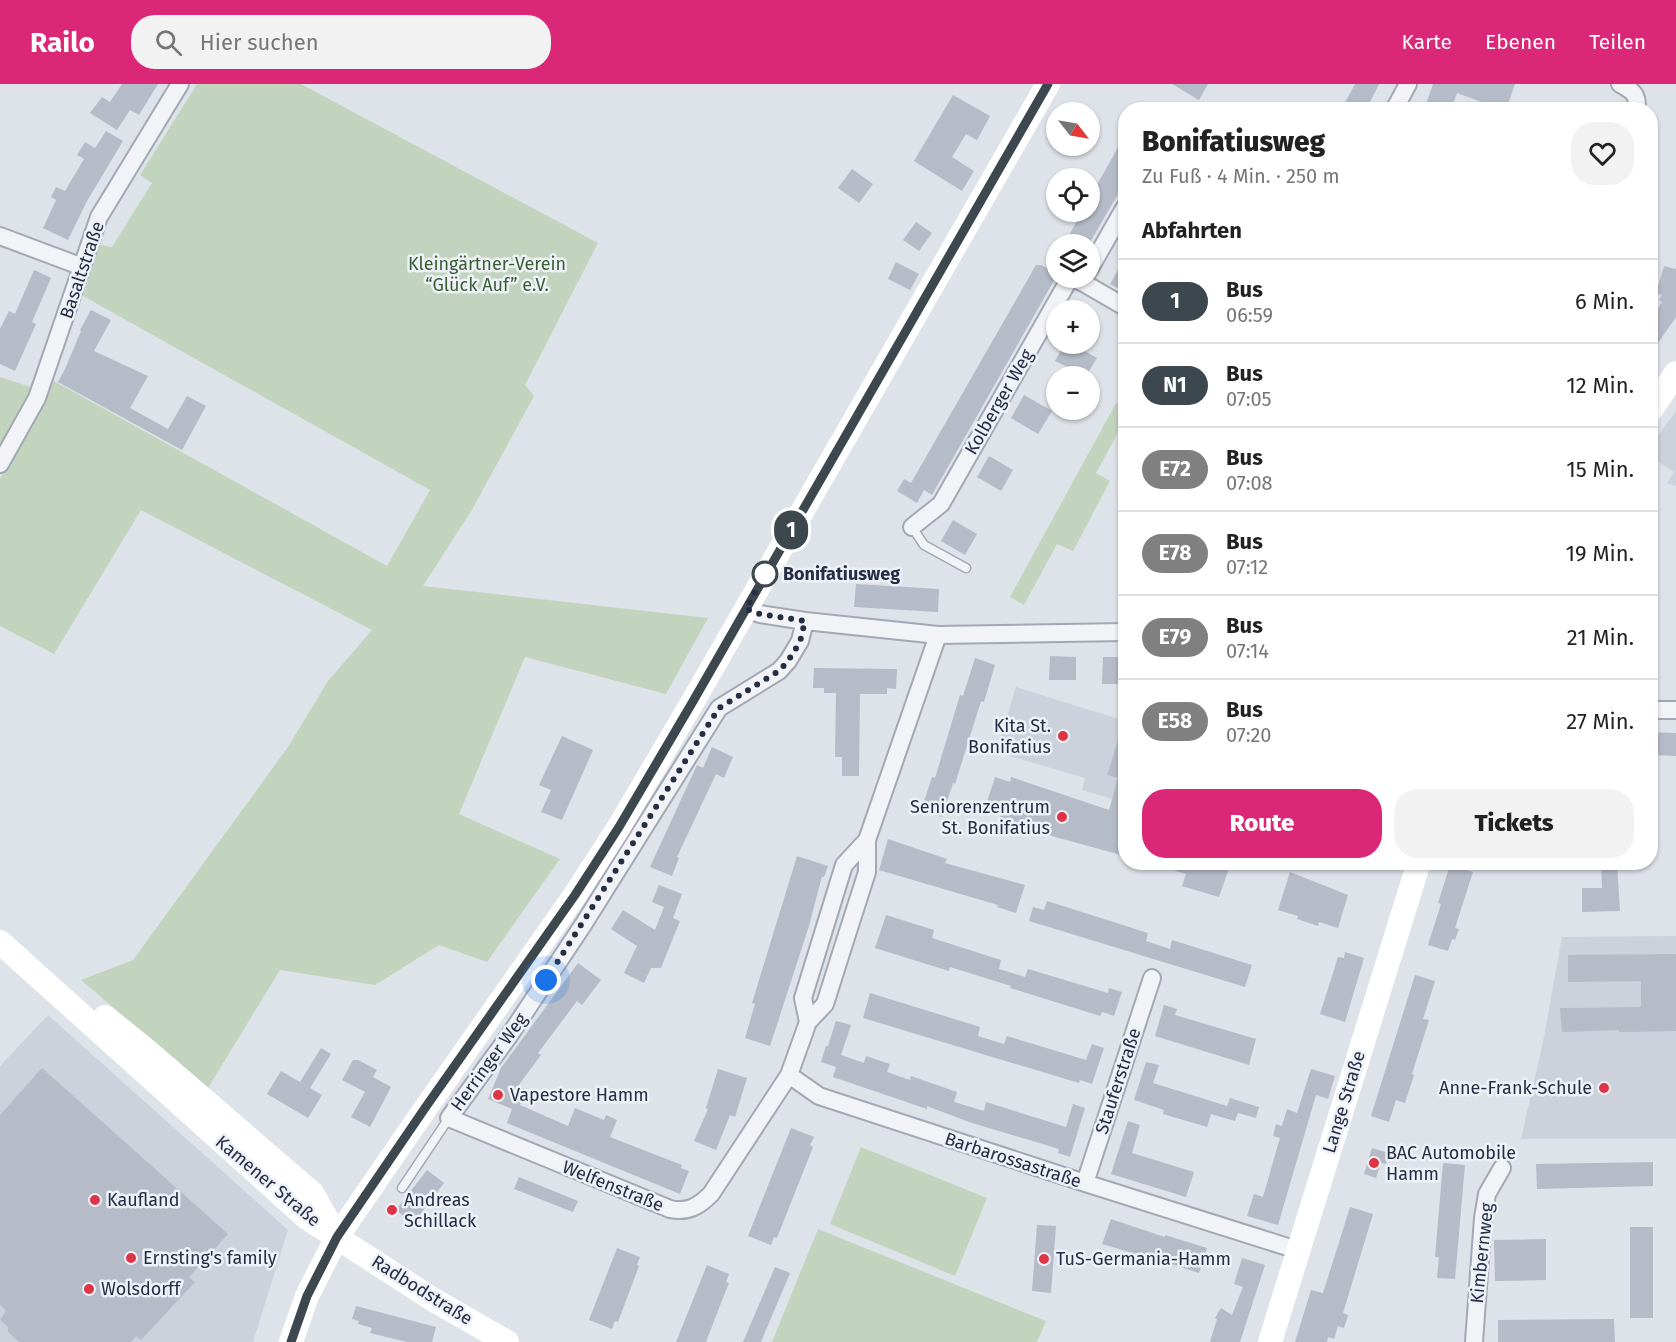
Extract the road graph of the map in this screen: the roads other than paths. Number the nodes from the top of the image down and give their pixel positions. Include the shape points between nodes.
1 (180, 84) edge
2 (1048, 84) edge
3 (1408, 84) edge
4 (1630, 87) edge
5 (1398, 102) edge
6 (1637, 102) edge
7 (1118, 219) edge
8 (0, 236) edge
9 (1100, 250) edge
10 (80, 266) junction
11 (1064, 288) edge
12 (1100, 288) edge
13 (1118, 302) edge
14 (1676, 373) edge
15 (1658, 399) edge
16 (0, 464) edge
17 (912, 527) joint
18 (966, 568) dead end
19 (746, 609) junction
20 (805, 621) junction
21 (1118, 631) edge
22 (938, 635) junction
23 (1658, 710) edge
24 (1676, 710) edge
25 (867, 840) junction
26 (1417, 870) edge
27 (6, 948) edge
28 (1152, 978) dead end
29 (808, 1022) junction
30 (789, 1075) junction
31 (449, 1118) junction
32 (1502, 1168) dead end
33 (1085, 1184) junction
34 (402, 1188) dead end
35 (337, 1237) junction
36 (1298, 1250) junction
37 (291, 1342) edge
38 (507, 1342) edge
39 (1270, 1342) edge
40 (1474, 1342) edge

1 - 10 street, Basaltstraße via 99,217
2 - 19 main road, Herringer Weg
3 - 5 street
4 - 6 street
7 - 9 street
8 - 10 street
10 - 16 street, Basaltstraße via 37,398
11 - 17 street, Kolberger Weg via 940,504
12 - 13 street
14 - 15 main road
17 - 18 lane via 924,545
19 - 20 street
19 - 35 main road, Herringer Weg via 575,895
20 - 22 street
20 - 31 street, Herringer Weg via 800,642 779,671 719,708 552,971
21 - 22 street
22 - 25 street
23 - 24 street
25 - 29 street via 867,872 825,1004
25 - 29 street via 844,865 803,998
26 - 36 main road, Lange Straße
27 - 35 main road, Kamener Straße via 307,1218
28 - 33 street, Stauferstraße
29 - 30 street
30 - 31 street, Welfenstraße via 711,1194 694,1208 685,1210 669,1209
30 - 33 street, Barbarossastraße via 819,1096
31 - 34 lane, Herringer Weg
32 - 40 street, Kimbernweg via 1487,1194 1483,1218
33 - 36 street, Barbarossastraße
35 - 37 main road, Herringer Weg via 307,1296
35 - 38 main road, Radbodstraße
36 - 39 main road, Lange Straße

